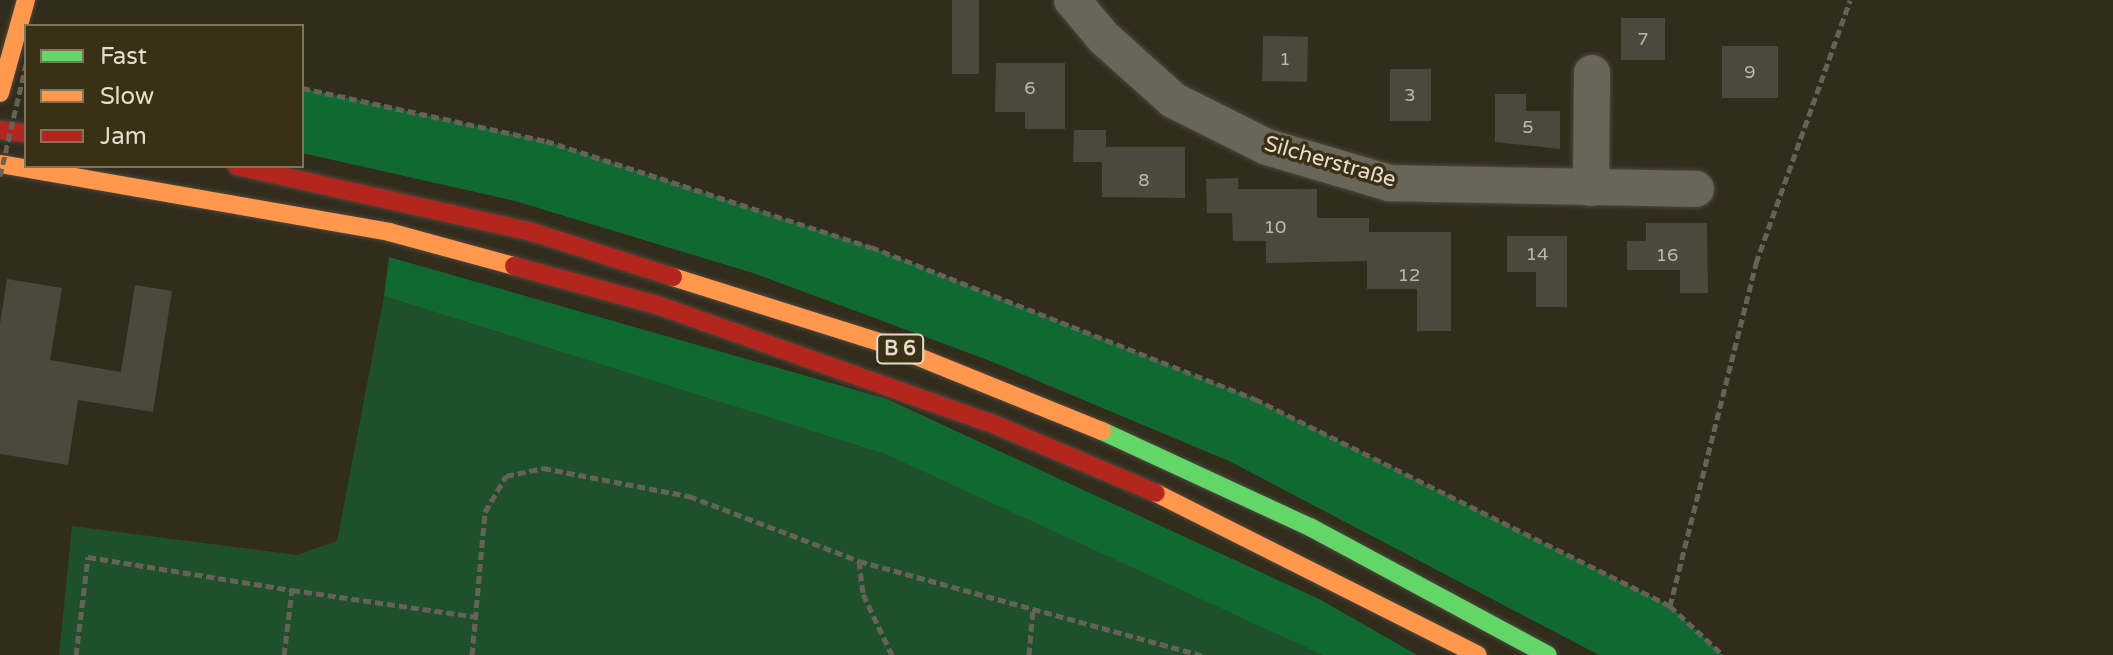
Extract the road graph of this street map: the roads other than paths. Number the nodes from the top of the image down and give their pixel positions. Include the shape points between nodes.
1 (26, 0) edge
2 (1072, 0) edge
3 (17, 62) edge
4 (1592, 73) dead end
5 (0, 93) edge
6 (0, 130) edge
7 (24, 133) edge
8 (0, 164) edge
9 (246, 168) edge
10 (1591, 188) junction
11 (1696, 189) dead end
12 (1478, 655) edge
13 (1548, 655) edge

1 - 3 main road
2 - 10 street, Silcherstraße via 1104,38 1173,100 1267,147 1389,183
3 - 5 main road
4 - 10 street
6 - 7 main road
8 - 12 main road, B 6 via 389,232 657,305 991,423 1130,480
9 - 13 main road, B 6 via 532,232 889,345 1145,448 1310,527
10 - 11 street, Silcherstraße

